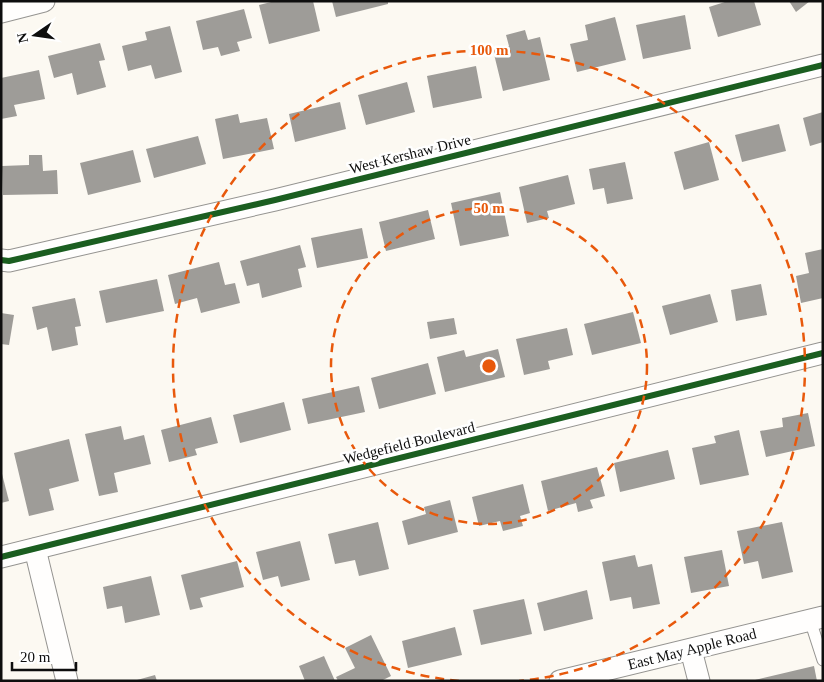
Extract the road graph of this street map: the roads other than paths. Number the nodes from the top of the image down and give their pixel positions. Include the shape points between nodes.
1 (44, 1) edge
2 (1, 12) edge
3 (823, 65) edge
4 (1, 260) edge
5 (823, 353) edge
6 (35, 549) junction
7 (1, 558) edge
8 (816, 618) edge
9 (691, 650) junction
10 (823, 660) edge
11 (67, 681) edge
12 (560, 681) edge
13 (699, 681) edge

1 - 2 street
3 - 4 street, West Kershaw Drive via 275,200 10,261
5 - 6 street, Wedgefield Boulevard
6 - 7 street, Wedgefield Boulevard
6 - 11 street
8 - 9 street, East May Apple Road
8 - 10 lane
9 - 12 street, East May Apple Road
9 - 13 street

